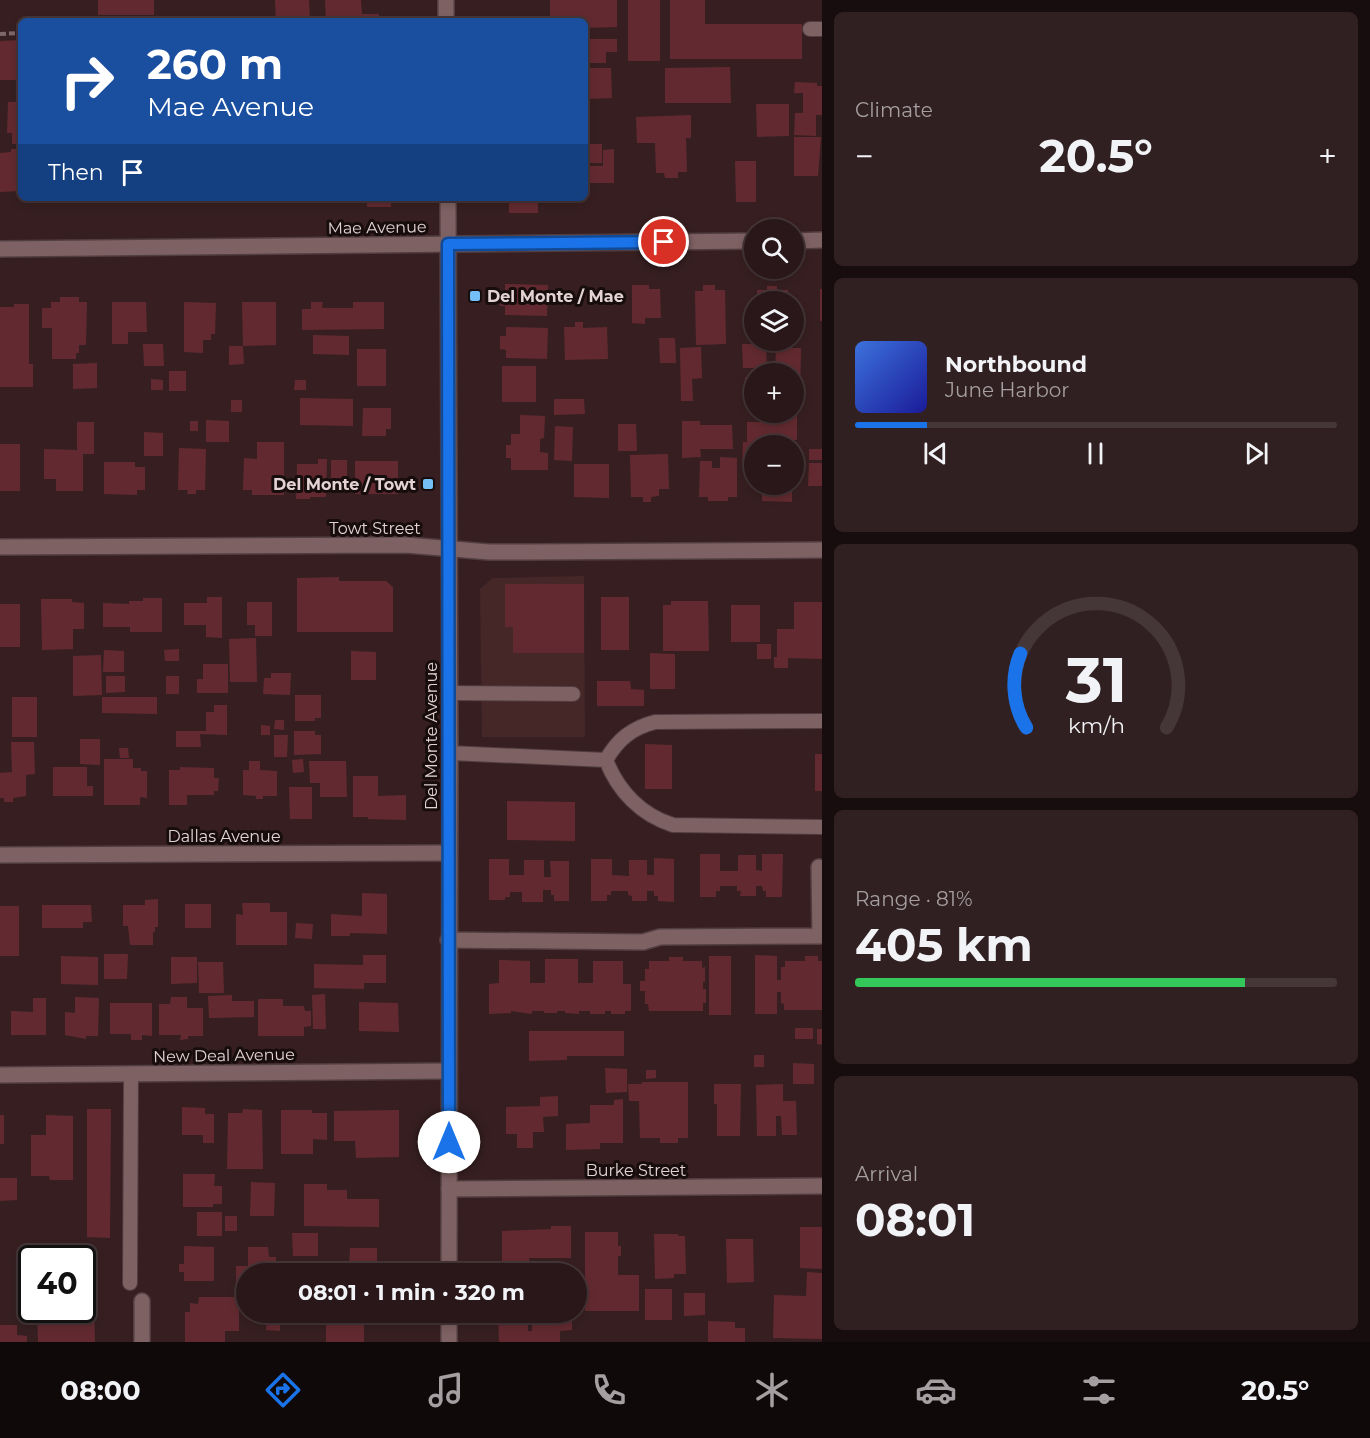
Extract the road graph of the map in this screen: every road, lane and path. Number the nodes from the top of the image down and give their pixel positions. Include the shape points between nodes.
1 (446, 0) edge
2 (446, 18) edge
3 (18, 33) edge
4 (0, 34) edge
5 (448, 201) edge
6 (822, 240) edge
7 (744, 241) edge
8 (804, 241) edge
9 (448, 244) junction
10 (0, 249) edge
11 (0, 547) edge
12 (449, 547) junction
13 (822, 550) edge
14 (449, 693) junction
15 (573, 694) dead end
16 (822, 721) edge
17 (450, 753) junction
18 (606, 760) junction
19 (822, 827) edge
20 (449, 853) junction
21 (0, 855) edge
22 (819, 867) dead end
23 (448, 940) junction
24 (449, 1071) junction
25 (131, 1074) junction
26 (0, 1075) edge
27 (822, 1186) edge
28 (449, 1189) junction
29 (449, 1263) edge
30 (130, 1283) dead end
31 (142, 1301) dead end
32 (449, 1323) edge
33 (142, 1342) edge
34 (449, 1342) edge

1 - 2 street
3 - 4 path
5 - 9 street, Del Monte Avenue
6 - 8 street
7 - 9 street, Mae Avenue
9 - 10 street, Mae Avenue
9 - 12 street, Del Monte Avenue
11 - 12 street, Towt Street
12 - 13 street, Towt Street via 489,552
12 - 14 street, Del Monte Avenue
14 - 15 lane
14 - 17 street, Del Monte Avenue
16 - 18 lane via 655,722 633,729
17 - 18 lane
17 - 20 street, Del Monte Avenue
18 - 19 lane via 629,798 652,817 673,825
20 - 21 street, Dallas Avenue
20 - 23 street, Del Monte Avenue
22 - 23 street via 820,936 660,937 643,942
23 - 24 street, Del Monte Avenue
24 - 25 street, New Deal Avenue
24 - 28 street, Del Monte Avenue
25 - 26 street, New Deal Avenue
25 - 30 lane
27 - 28 street, Burke Street
28 - 29 street, Del Monte Avenue
31 - 33 street
32 - 34 street

